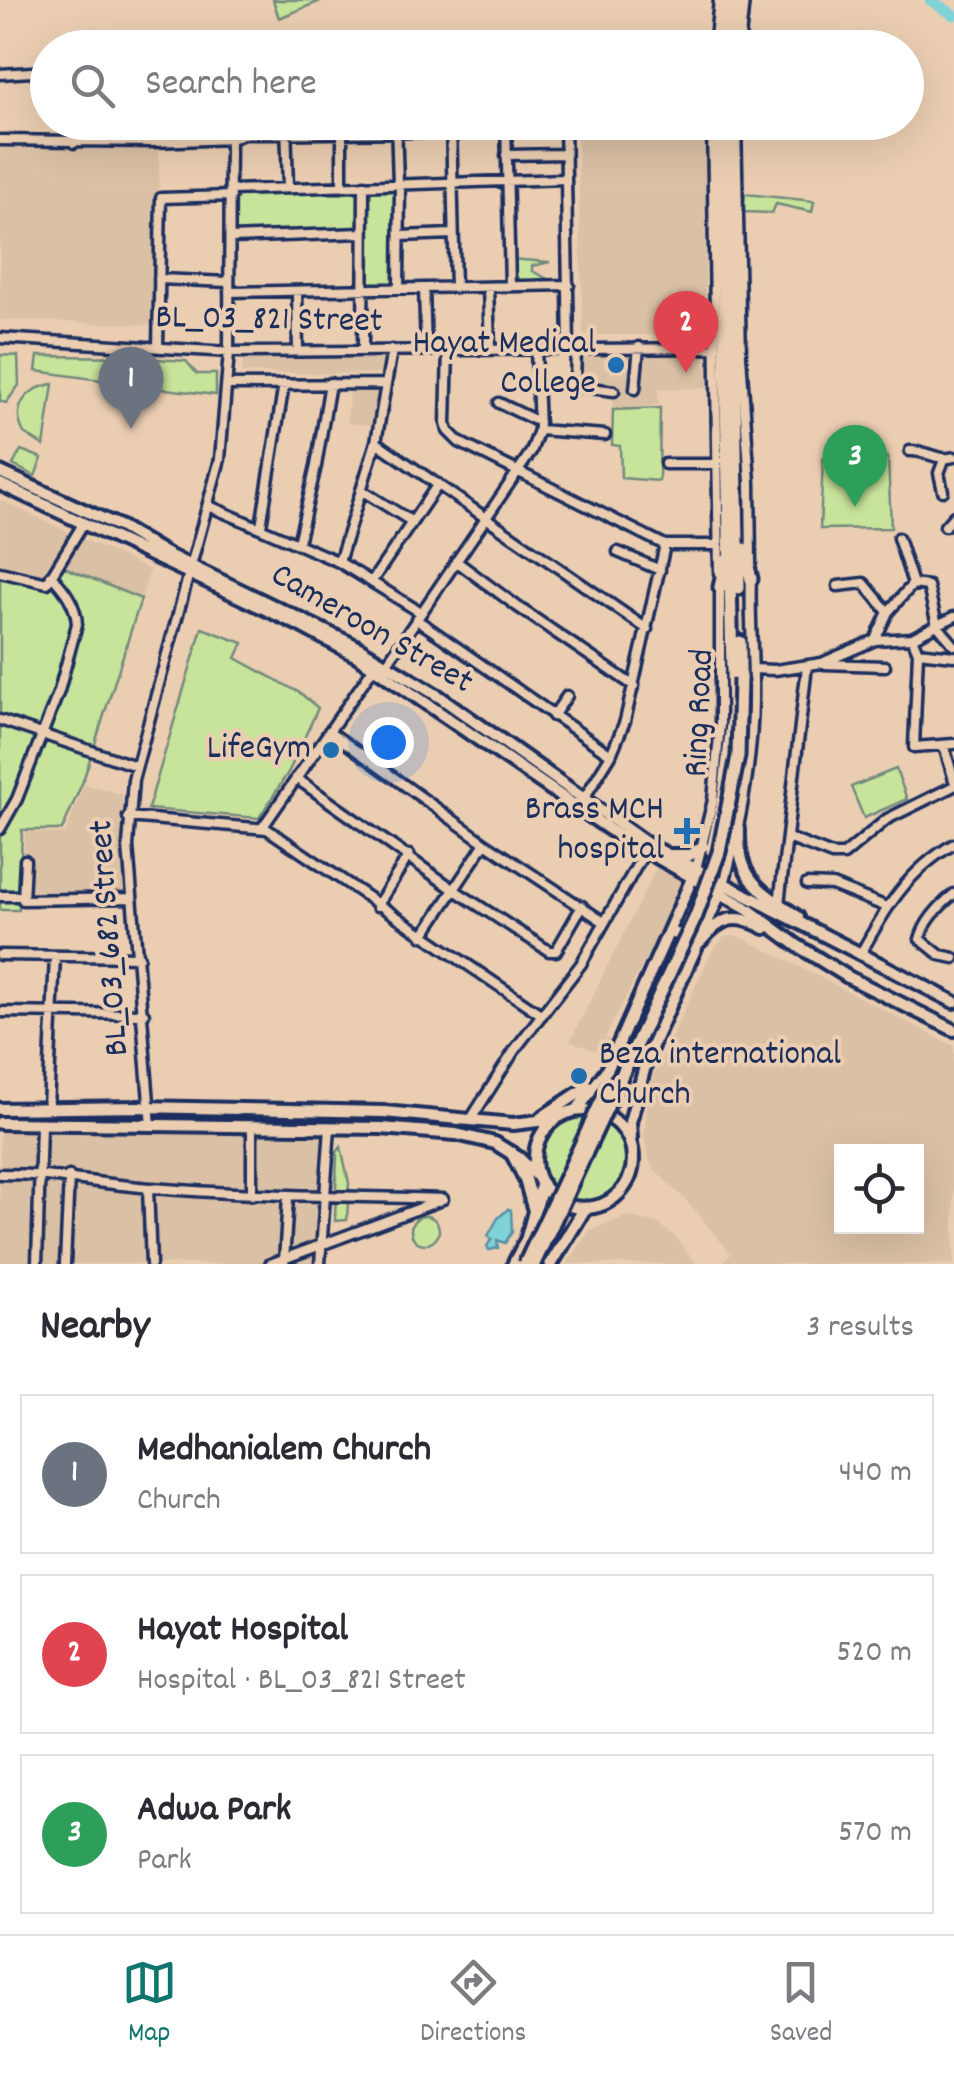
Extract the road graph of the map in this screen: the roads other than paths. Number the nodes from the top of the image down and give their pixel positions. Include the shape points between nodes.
1 (719, 0) edge
2 (727, 0) edge
3 (736, 0) edge
4 (744, 0) edge
5 (716, 30) edge
6 (724, 30) edge
7 (733, 30) edge
8 (741, 30) edge
9 (30, 72) edge
10 (0, 74) edge
11 (0, 140) edge
12 (205, 140) edge
13 (231, 140) edge
14 (286, 140) edge
15 (342, 140) edge
16 (397, 140) edge
17 (451, 140) edge
18 (506, 140) edge
19 (565, 140) edge
20 (712, 140) edge
21 (720, 140) edge
22 (732, 140) edge
23 (733, 140) edge
24 (74, 142) joint
25 (153, 142) joint
26 (506, 154) junction
27 (565, 154) junction
28 (566, 179) junction
29 (507, 181) junction
30 (452, 183) junction
31 (399, 184) junction
32 (364, 185) junction
33 (342, 187) junction
34 (288, 188) junction
35 (232, 193) junction
36 (362, 234) junction
37 (453, 234) junction
38 (400, 236) junction
39 (231, 238) junction
40 (158, 279) junction
41 (568, 285) junction
42 (510, 286) junction
43 (229, 287) junction
44 (488, 287) junction
45 (400, 288) junction
46 (424, 288) junction
47 (455, 288) junction
48 (361, 290) junction
49 (297, 292) junction
50 (0, 338) edge
51 (158, 347) junction
52 (572, 347) junction
53 (640, 347) junction
54 (490, 348) junction
55 (536, 348) junction
56 (716, 348) junction
57 (392, 350) junction
58 (426, 350) junction
59 (448, 350) junction
60 (298, 351) junction
61 (362, 351) junction
62 (229, 352) junction
63 (284, 384) junction
64 (330, 384) junction
65 (386, 384) junction
66 (226, 385) junction
67 (635, 390) dead end
68 (614, 391) dead end
69 (500, 403) dead end
70 (539, 426) junction
71 (606, 436) dead end
72 (376, 442) junction
73 (910, 452) dead end
74 (954, 457) edge
75 (944, 460) junction
76 (664, 464) dead end
77 (716, 464) junction
78 (519, 470) junction
79 (0, 472) edge
80 (0, 484) edge
81 (438, 484) junction
82 (360, 490) junction
83 (943, 491) dead end
84 (209, 506) junction
85 (486, 516) junction
86 (954, 516) edge
87 (411, 521) junction
88 (82, 524) junction
89 (739, 525) junction
90 (261, 526) junction
91 (945, 526) dead end
92 (898, 538) dead end
93 (298, 543) junction
94 (718, 545) junction
95 (665, 546) junction
96 (618, 552) dead end
97 (456, 561) junction
98 (339, 562) junction
99 (190, 570) junction
100 (660, 570) junction
101 (0, 572) edge
102 (51, 575) junction
103 (751, 579) junction
104 (372, 581) junction
105 (913, 584) junction
106 (838, 586) dead end
107 (730, 590) junction
108 (888, 612) junction
109 (418, 616) junction
110 (954, 617) edge
111 (937, 625) junction
112 (647, 629) junction
113 (912, 638) junction
114 (875, 640) junction
115 (954, 645) edge
116 (918, 652) junction
117 (954, 656) edge
118 (387, 663) junction
119 (822, 664) junction
120 (807, 666) junction
121 (885, 666) dead end
122 (374, 667) junction
123 (753, 669) junction
124 (634, 686) junction
125 (567, 696) dead end
126 (436, 701) junction
127 (554, 716) junction
128 (0, 720) edge
129 (329, 731) junction
130 (41, 734) junction
131 (949, 745) edge
132 (612, 756) junction
133 (136, 766) junction
134 (296, 778) junction
135 (954, 783) edge
136 (584, 800) junction
137 (128, 817) junction
138 (262, 828) junction
139 (0, 829) edge
140 (739, 830) junction
141 (622, 832) junction
142 (788, 838) junction
143 (485, 842) junction
144 (954, 844) edge
145 (703, 846) junction
146 (646, 849) junction
147 (662, 852) junction
148 (409, 856) junction
149 (25, 860) dead end
150 (694, 875) junction
151 (808, 884) dead end
152 (722, 888) junction
153 (456, 891) junction
154 (954, 894) edge
155 (0, 896) edge
156 (23, 896) junction
157 (132, 898) junction
158 (779, 904) junction
159 (377, 906) junction
160 (582, 906) junction
161 (887, 907) junction
162 (604, 922) junction
163 (813, 931) junction
164 (670, 932) junction
165 (423, 936) junction
166 (701, 941) junction
167 (802, 949) junction
168 (0, 955) edge
169 (860, 955) junction
170 (55, 956) junction
171 (139, 958) junction
172 (954, 958) edge
173 (954, 1002) edge
174 (0, 1012) edge
175 (51, 1014) junction
176 (144, 1014) junction
177 (542, 1015) junction
178 (954, 1030) edge
179 (608, 1068) junction
180 (48, 1108) junction
181 (150, 1108) junction
182 (0, 1109) edge
183 (577, 1110) junction
184 (471, 1119) junction
185 (555, 1119) junction
186 (536, 1121) junction
187 (0, 1123) edge
188 (41, 1124) junction
189 (151, 1126) junction
190 (252, 1127) junction
191 (330, 1128) junction
192 (632, 1144) junction
193 (512, 1153) junction
194 (0, 1174) edge
195 (42, 1174) junction
196 (69, 1176) junction
197 (540, 1181) junction
198 (148, 1188) junction
199 (252, 1195) junction
200 (288, 1197) junction
201 (326, 1198) junction
202 (443, 1199) junction
203 (585, 1208) junction
204 (535, 1214) junction
205 (37, 1264) edge
206 (65, 1264) edge
207 (151, 1264) edge
208 (270, 1264) edge
209 (284, 1264) edge
210 (320, 1264) edge
211 (514, 1264) edge
212 (525, 1264) edge
213 (534, 1264) edge
214 (551, 1264) edge

1 - 5 street
2 - 6 highway
3 - 7 highway
4 - 8 street
9 - 10 street
11 - 24 street
12 - 25 street
13 - 35 street, BL_03_682 Street
14 - 34 street
15 - 33 street
16 - 31 street
17 - 30 street
18 - 26 street
19 - 27 street
20 - 56 street, Ring Road
21 - 107 highway
22 - 89 highway, Ring Road
23 - 103 street, Ring Road
24 - 25 street
26 - 27 street
26 - 29 street
27 - 28 street
28 - 29 street
28 - 41 street
29 - 30 street
29 - 42 street
30 - 31 street
30 - 37 street
31 - 32 street
31 - 38 street
32 - 33 street
32 - 36 street
33 - 34 street
34 - 35 street
35 - 39 street, BL_03_682 Street
35 - 40 street via 162,197
36 - 39 street
36 - 48 street
37 - 38 street
37 - 47 street
38 - 45 street
39 - 43 street, BL_03_682 Street
40 - 43 street
40 - 51 street
41 - 42 street
41 - 52 street
42 - 44 street
43 - 49 street
43 - 62 street, BL_03_682 Street
44 - 47 street
44 - 54 street
45 - 46 street
45 - 48 street
46 - 47 street
46 - 58 street
48 - 49 street
48 - 61 street
49 - 60 street
50 - 51 street, BL_03_821 Street
51 - 62 street, BL_03_821 Street
52 - 53 street, BL_03_821 Street
52 - 55 street, BL_03_821 Street
52 - 68 street via 575,386
53 - 56 street, BL_03_821 Street
53 - 67 street
54 - 55 street, BL_03_821 Street
54 - 59 street, BL_03_821 Street
55 - 70 street
56 - 77 street, Ring Road
57 - 58 street, BL_03_821 Street
57 - 61 street, BL_03_821 Street
57 - 65 street
58 - 59 street, BL_03_821 Street
59 - 78 street via 448,431
60 - 61 street, BL_03_821 Street
60 - 62 street, BL_03_821 Street
62 - 66 street, BL_03_682 Street
63 - 64 street
63 - 66 street
63 - 90 street
64 - 65 street
64 - 93 street
65 - 72 street
66 - 84 street, BL_03_682 Street
69 - 70 street
70 - 71 street
70 - 78 street
72 - 81 street
72 - 82 street
73 - 75 street
74 - 75 street
75 - 83 street
76 - 77 street
77 - 94 street, Ring Road
78 - 85 street
78 - 95 street
79 - 99 main road, Cameroon Street via 121,527
80 - 88 main road, Cameroon Street
81 - 85 street
81 - 87 street
82 - 87 street
82 - 98 street
84 - 90 street
84 - 99 street, BL_03_682 Street
85 - 97 street
85 - 112 street
86 - 91 street
87 - 104 street
88 - 99 main road, Cameroon Street
88 - 102 street
89 - 103 highway
89 - 107 highway, Ring Road
90 - 93 street
92 - 105 street
93 - 98 street
94 - 95 street
94 - 107 street, Ring Road
95 - 100 street
96 - 100 street
97 - 109 street
97 - 124 street
98 - 104 street
99 - 118 main road, Cameroon Street
99 - 122 main road, Cameroon Street
99 - 133 street, BL_03_682 Street
100 - 112 street
101 - 102 street via 46,582
102 - 130 street via 67,594 77,624
103 - 123 street, Ring Road
104 - 109 street
105 - 108 street
105 - 111 street via 928,586
106 - 108 street via 864,584
107 - 145 street, Ring Road
107 - 212 highway, Ring Road, bridge via 732,738 712,851 670,956
107 - 213 highway, Ring Road, bridge via 741,726 720,852
108 - 114 street
109 - 118 street
109 - 127 street
110 - 111 street
111 - 113 street
111 - 115 street
112 - 124 street
113 - 114 street
113 - 116 street
114 - 119 street
116 - 117 street
116 - 131 street via 914,747
118 - 126 main road, Cameroon Street
119 - 120 street
119 - 121 street
120 - 123 street
120 - 142 street
122 - 126 main road, Cameroon Street
122 - 129 street
123 - 140 street, Ring Road
124 - 132 street
125 - 127 street
126 - 136 main road, Cameroon Street
126 - 141 main road, Cameroon Street
127 - 132 street
128 - 130 street
129 - 134 street
129 - 143 street
130 - 133 street
130 - 139 street
131 - 135 street
132 - 136 street
133 - 137 street, BL_03_682 Street
134 - 138 street
134 - 148 street
135 - 142 street via 887,819 844,856
136 - 141 main road, Cameroon Street
137 - 138 street
137 - 157 street, BL_03_682 Street
138 - 159 street
140 - 152 street, Ring Road
140 - 158 main road via 745,872
141 - 146 main road, Cameroon Street
142 - 158 street
143 - 153 street
143 - 160 street
144 - 161 street via 917,870
145 - 147 main road via 684,856
145 - 150 street, Ring Road
146 - 147 main road, Cameroon Street
146 - 150 main road, Cameroon Street
146 - 162 street
147 - 150 main road, Cameroon Street
148 - 153 street
148 - 159 street
149 - 156 street
150 - 152 main road
150 - 164 main road, Ring Road
151 - 161 street via 832,885
152 - 163 main road
152 - 166 main road, Ring Road
152 - 167 main road
153 - 160 street via 552,952
153 - 165 street
154 - 172 street via 920,940
155 - 156 street
156 - 157 street
157 - 171 street, BL_03_682 Street
158 - 163 main road
159 - 165 street
160 - 162 street
161 - 169 street
162 - 177 street
163 - 169 main road
164 - 166 main road
164 - 179 main road, Ring Road
165 - 177 street
166 - 167 main road via 720,921 743,918
166 - 192 main road, Ring Road via 640,1078
167 - 178 main road
168 - 170 street
169 - 173 main road
170 - 171 street
170 - 175 street
171 - 176 street, BL_03_682 Street
174 - 175 street
175 - 176 street
175 - 180 street
176 - 181 street, BL_03_682 Street
177 - 184 street
179 - 183 main road, Ring Road
179 - 186 main road
180 - 181 main road
180 - 182 main road
181 - 184 main road
181 - 189 street, BL_03_682 Street
183 - 185 main road
183 - 192 main road via 611,1117
184 - 186 main road
185 - 186 main road
185 - 197 main road via 535,1152
187 - 188 main road
188 - 189 main road
188 - 195 street
189 - 190 main road
190 - 191 main road
190 - 199 street
191 - 193 main road via 472,1136
191 - 201 street
192 - 203 main road via 625,1187
193 - 197 main road
193 - 204 highway
194 - 195 street
195 - 196 street
195 - 205 street
196 - 198 street
196 - 206 street
197 - 203 main road via 560,1202
197 - 204 highway
198 - 202 street
198 - 207 street
199 - 200 street
199 - 202 street
200 - 201 street
200 - 209 street
201 - 210 street
202 - 208 street
203 - 214 highway
204 - 211 highway

